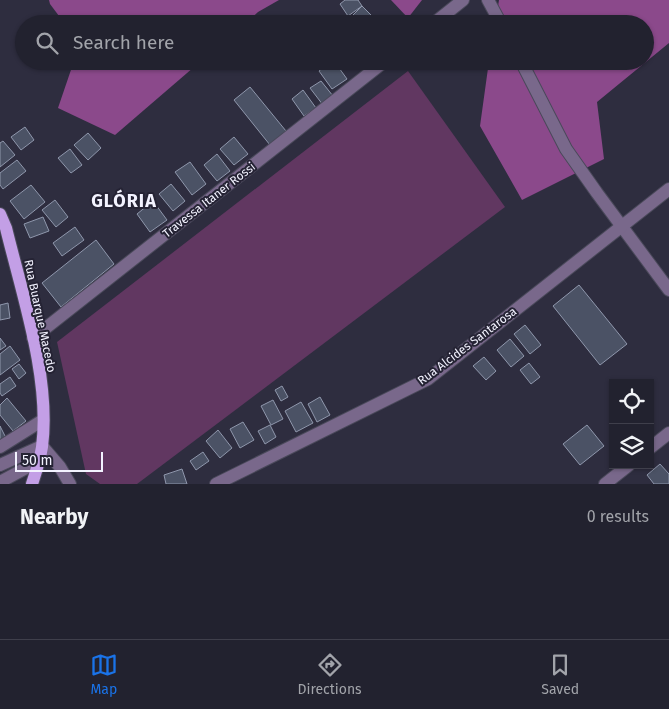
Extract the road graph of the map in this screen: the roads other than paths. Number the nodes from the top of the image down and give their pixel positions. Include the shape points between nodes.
1 (463, 0) edge
2 (488, 0) edge
3 (444, 15) edge
4 (496, 15) edge
5 (374, 70) edge
6 (526, 70) edge
7 (669, 189) edge
8 (0, 214) edge
9 (622, 227) junction
10 (669, 290) edge
11 (33, 338) junction
12 (43, 420) junction
13 (669, 433) edge
14 (654, 445) edge
15 (42, 446) junction
16 (0, 447) edge
17 (39, 461) junction
18 (0, 465) edge
19 (624, 469) edge
20 (0, 482) edge
21 (32, 484) edge
22 (70, 484) edge
23 (216, 484) edge
24 (605, 484) edge

1 - 3 street
2 - 4 street
5 - 11 street, Travessa Itaner Rossi
6 - 9 street via 566,149
7 - 9 street, Rua Alcides Santarosa
8 - 11 main road, Rua Buarque Macedo
9 - 10 street
9 - 23 street, Rua Alcides Santarosa via 428,379
11 - 12 main road, Rua Buarque Macedo via 41,381
12 - 15 main road, Rua Buarque Macedo
12 - 16 street
13 - 14 street
15 - 17 main road, Rua Buarque Macedo
15 - 18 street
15 - 22 street
17 - 20 street
17 - 21 main road, Rua Buarque Macedo
19 - 24 street

